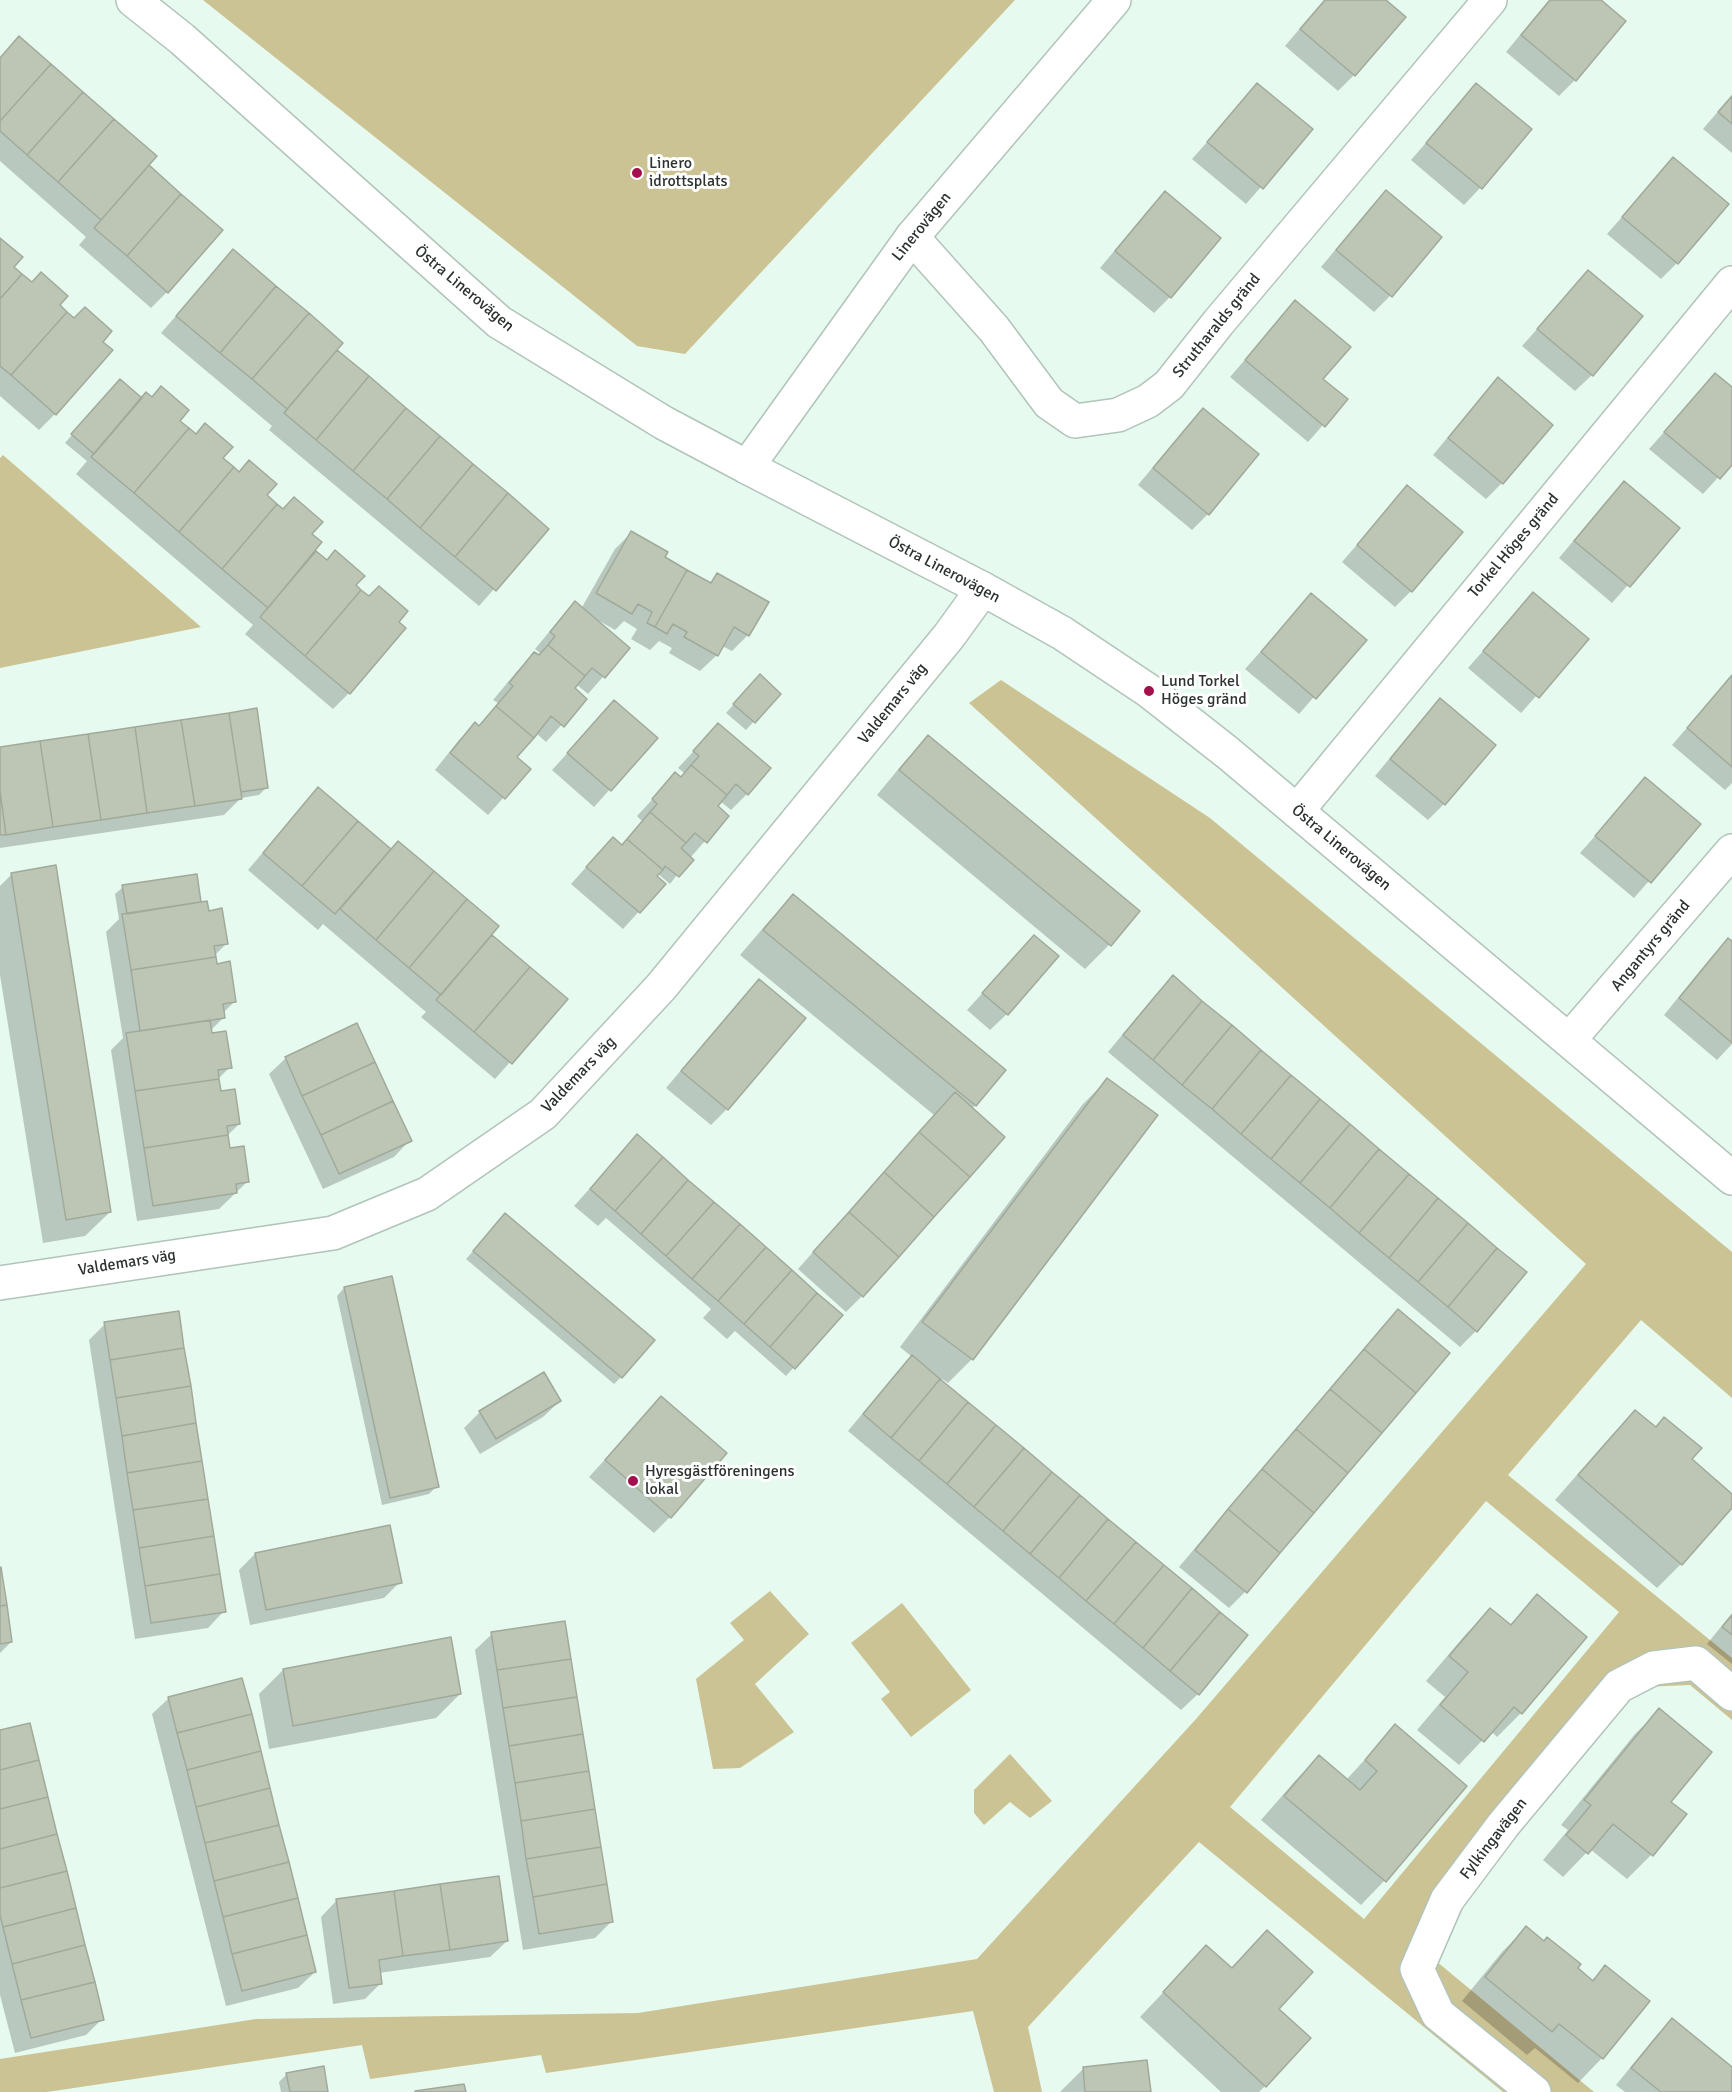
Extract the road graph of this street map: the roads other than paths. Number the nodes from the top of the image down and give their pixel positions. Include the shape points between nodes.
1 (133, 0) edge
2 (1490, 0) edge
3 (1112, 1) edge
4 (912, 237) junction
5 (1732, 283) edge
6 (747, 467) junction
7 (983, 589) junction
8 (1297, 811) junction
9 (1732, 851) edge
10 (1569, 1040) junction
11 (1732, 1178) edge
12 (0, 1283) edge
13 (1732, 1694) edge
14 (1534, 2092) edge

1 - 6 street, Östra Linerovägen via 182,39 499,322 664,423
2 - 4 street, Strutharalds gränd via 1169,385 1148,401 1118,415 1075,421 1050,403 994,329
3 - 4 street, Linerovägen
4 - 6 street, Linerovägen
5 - 8 street, Torkel Höges gränd
6 - 7 street, Östra Linerovägen
7 - 8 street, Östra Linerovägen via 1062,633 1149,691
7 - 12 street, Valdemars väg via 949,636 661,987 543,1113 427,1194 333,1233
8 - 10 street, Östra Linerovägen
9 - 10 street, Angantyrs gränd
10 - 11 street, Östra Linerovägen
13 - 14 street, Fylkingavägen via 1696,1663 1654,1668 1619,1686 1504,1824 1447,1900 1417,1969 1438,2014

